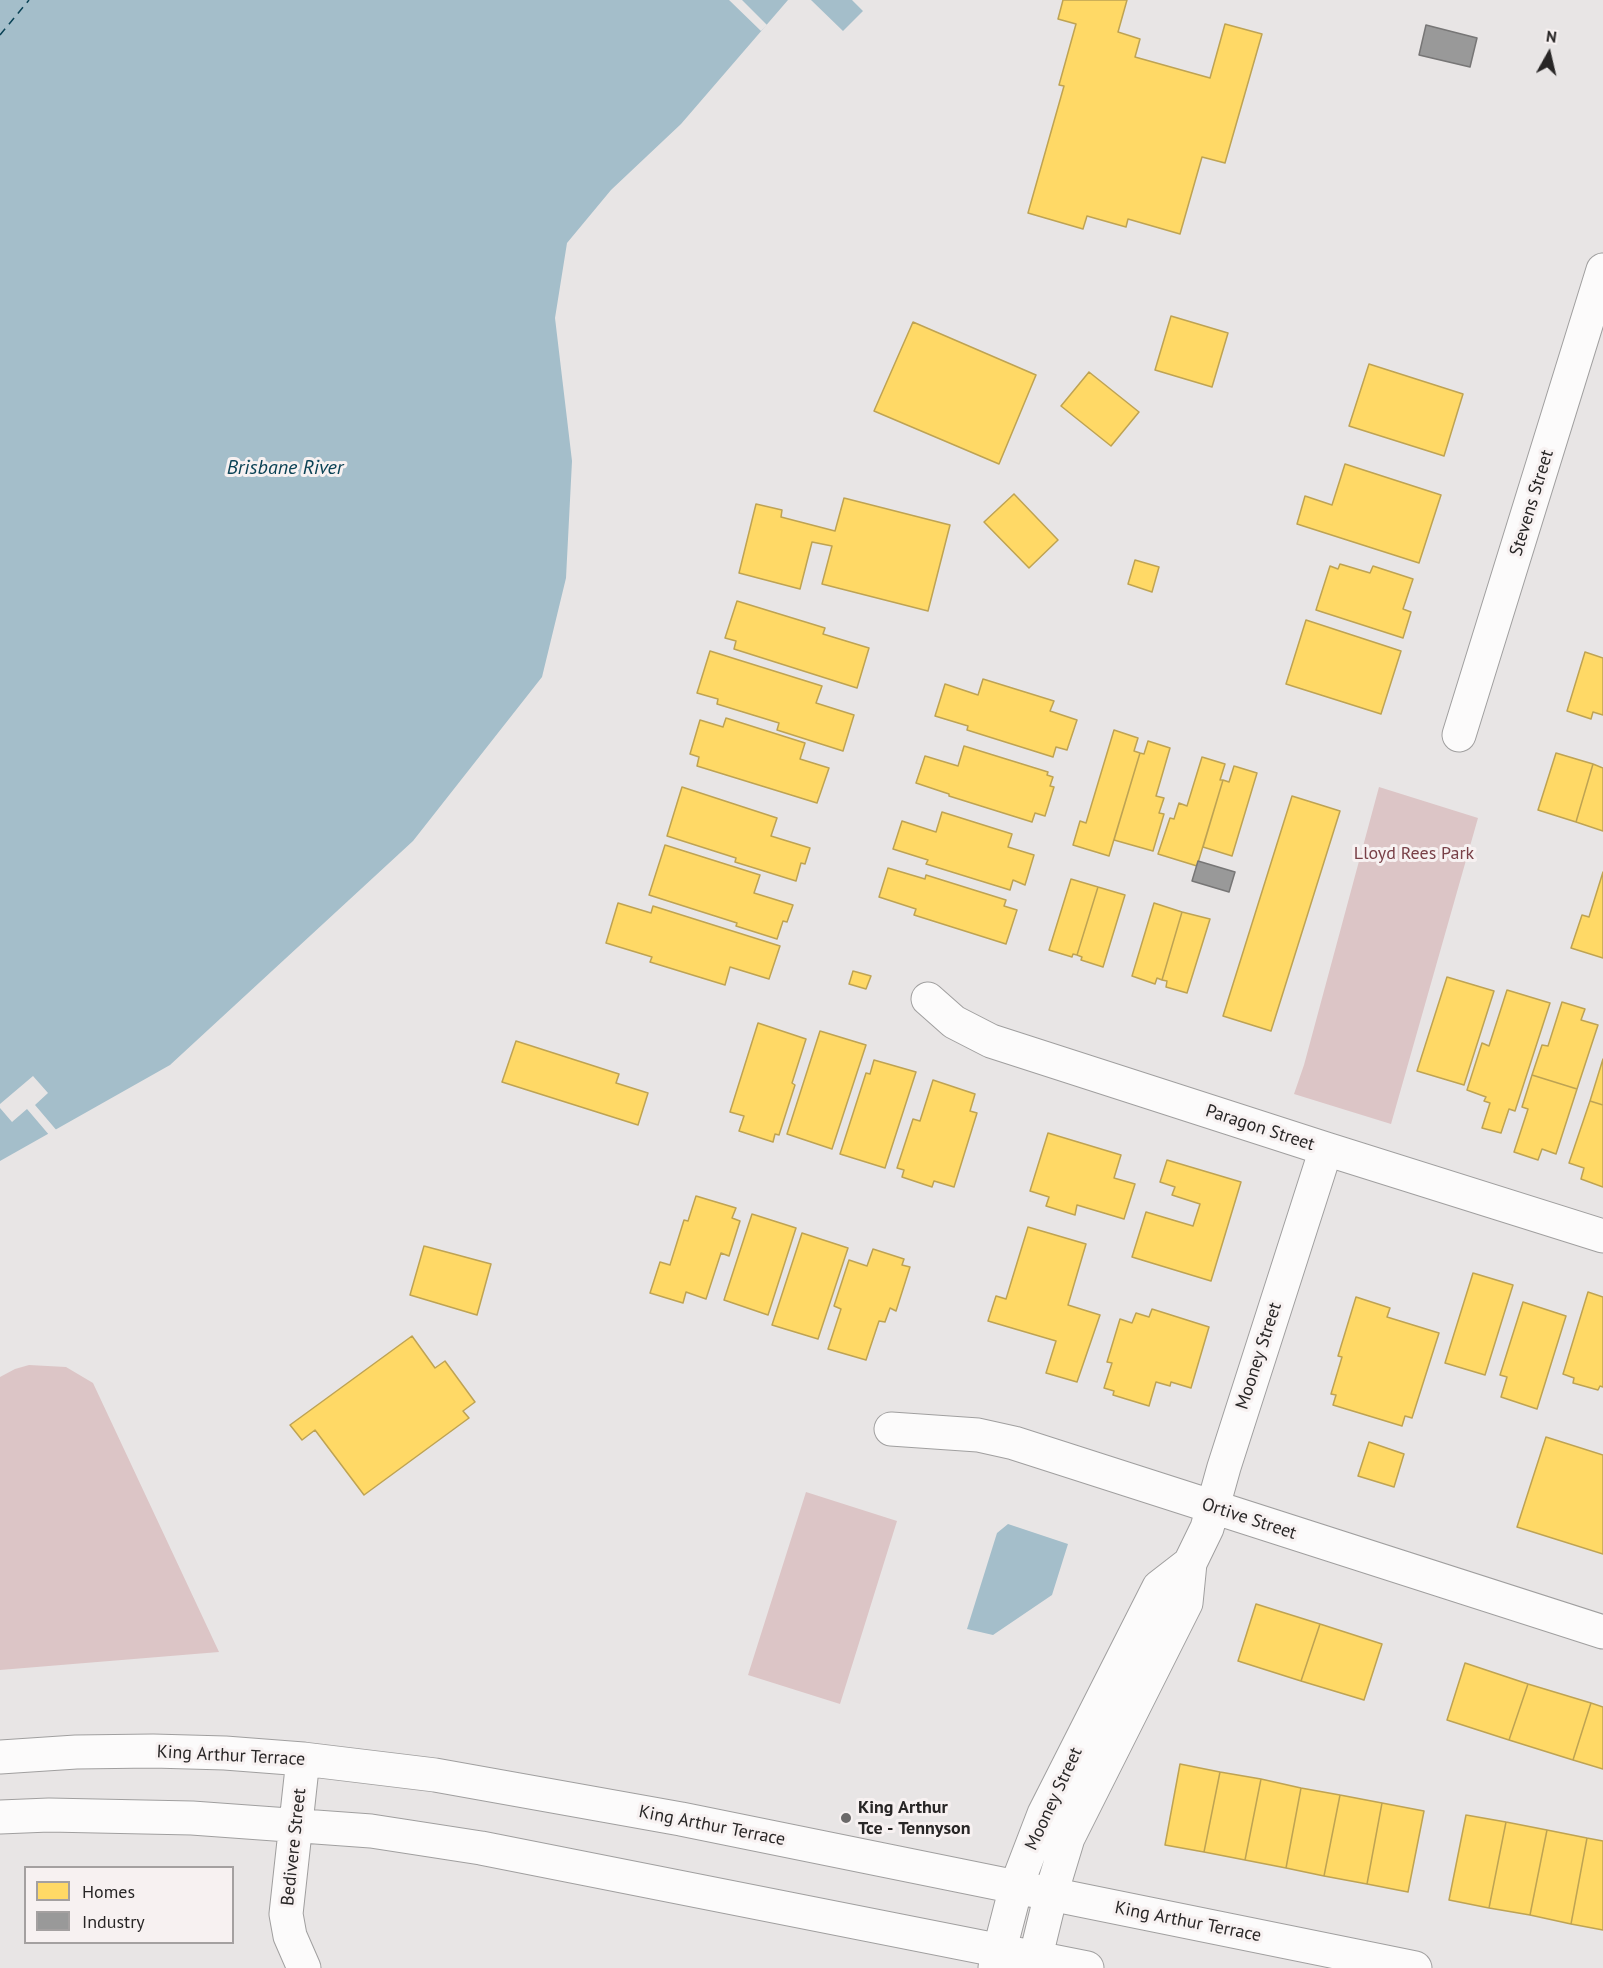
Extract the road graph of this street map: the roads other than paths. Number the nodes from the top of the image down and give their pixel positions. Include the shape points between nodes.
1 (1603, 270) edge
2 (1592, 347) edge
3 (1459, 735) dead end
4 (928, 999) dead end
5 (1326, 1149) junction
6 (1603, 1236) edge
7 (891, 1429) dead end
8 (1213, 1507) junction
9 (1190, 1563) junction
10 (1603, 1632) edge
11 (0, 1757) edge
12 (303, 1759) junction
13 (0, 1816) edge
14 (296, 1824) junction
15 (1016, 1887) junction
16 (1051, 1894) junction
17 (998, 1959) edge
18 (1035, 1962) edge
19 (304, 1968) edge
20 (1088, 1968) edge
21 (1415, 1968) edge

1 - 2 street, Stevens Street
2 - 3 street, Stevens Street
4 - 5 street, Paragon Street via 954,1022 992,1041
5 - 6 street, Paragon Street
5 - 8 street, Mooney Street
7 - 8 street, Ortive Street via 978,1435 1014,1443
8 - 9 street, Mooney Street
8 - 10 street, Ortive Street
9 - 15 street, Mooney Street via 1159,1587 1041,1820
9 - 16 street, Mooney Street via 1186,1603 1068,1838
11 - 12 street, King Arthur Terrace via 153,1751
12 - 14 street, Bedivere Street
12 - 15 street, King Arthur Terrace via 425,1774 681,1819
13 - 14 street
14 - 17 street via 481,1848
14 - 19 street, Bedivere Street via 286,1914 290,1936
15 - 16 street, King Arthur Terrace
15 - 17 street, Mooney Street
16 - 18 street, Mooney Street
16 - 21 street, King Arthur Terrace
17 - 18 street
18 - 20 street

